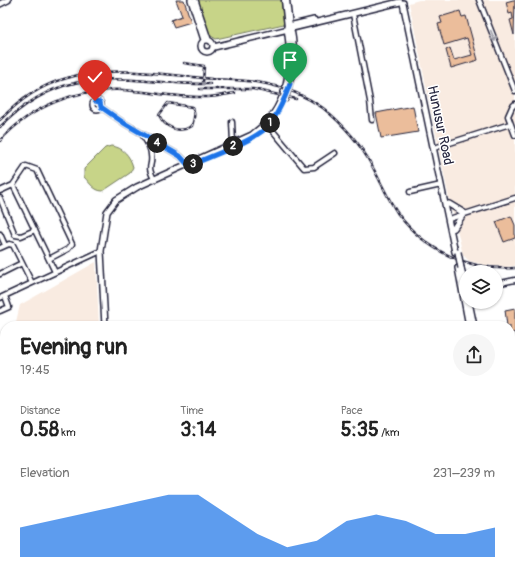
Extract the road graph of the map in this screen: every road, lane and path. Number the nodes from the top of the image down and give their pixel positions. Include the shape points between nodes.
1 (8, 0) edge
2 (191, 0) edge
3 (195, 0) edge
4 (285, 0) edge
5 (479, 0) edge
6 (402, 1) edge
7 (0, 4) edge
8 (353, 14) junction
9 (289, 28) junction
10 (206, 40) junction
11 (214, 46) junction
12 (515, 91) edge
13 (515, 104) edge
14 (101, 107) dead end
15 (372, 120) dead end
16 (232, 122) dead end
17 (510, 124) junction
18 (268, 125) junction
19 (514, 133) edge
20 (142, 134) junction
21 (233, 143) junction
22 (435, 148) junction
23 (334, 153) dead end
24 (181, 158) junction
25 (188, 165) junction
26 (182, 167) junction
27 (154, 179) junction
28 (13, 185) junction
29 (441, 185) junction
30 (133, 190) junction
31 (0, 191) edge
32 (410, 192) dead end
33 (0, 198) edge
34 (515, 198) edge
35 (449, 204) junction
36 (464, 213) junction
37 (450, 218) junction
38 (454, 228) junction
39 (35, 230) junction
40 (0, 234) edge
41 (5, 245) junction
42 (0, 248) edge
43 (101, 251) junction
44 (457, 252) junction
45 (49, 259) junction
46 (22, 263) junction
47 (459, 265) edge
48 (55, 272) junction
49 (0, 274) edge
50 (515, 280) edge
51 (32, 283) junction
52 (503, 283) edge
53 (5, 296) junction
54 (0, 298) edge
55 (467, 309) edge
56 (470, 309) edge
57 (0, 311) edge
58 (105, 321) edge
59 (468, 321) edge
60 (473, 321) edge

1 - 7 main road
2 - 10 main road
3 - 10 main road
4 - 9 street
5 -> 12 street
6 - 8 main road
6 - 9 main road
6 - 22 main road, Hunusur Road
8 - 9 main road
8 - 15 street
9 - 11 main road
9 - 18 main road via 294,70 284,100
9 - 21 main road via 289,69 278,107 268,122 252,135
10 - 11 main road via 212,41
10 - 11 main road via 201,46 204,51 210,52
13 - 17 street via 508,116
14 - 20 street
16 - 21 street
17 - 19 street
17 - 22 street
18 - 23 street via 304,168 314,167
18 - 25 main road via 253,137
20 - 24 street
20 - 27 street via 150,149 152,158 149,167
21 - 25 main road
22 - 29 main road, Hunusur Road
22 - 35 main road
24 - 25 street
24 - 26 street
25 - 26 main road
26 - 27 main road
26 - 30 main road via 138,190
27 - 30 main road
28 - 31 street
28 - 39 street
28 - 45 street via 26,166 37,170 72,244 68,249
29 - 32 street
29 - 37 main road, Hunusur Road
30 - 43 main road via 116,200 107,212
33 - 39 street via 15,235 21,236
34 - 36 street
35 - 36 main road
35 - 37 main road
36 - 37 street
36 - 38 main road
37 - 38 main road
37 - 44 main road, Hunusur Road
38 - 44 main road
39 - 45 street
40 - 41 street
41 - 42 street
41 - 46 street via 13,245
43 - 48 street
43 - 58 main road
44 - 47 main road, bridge
45 - 48 street
46 - 49 street
46 - 51 street
48 - 51 street
50 - 52 street
51 - 53 street
53 - 54 street
53 - 57 street via 9,308
55 - 59 main road
56 - 60 main road

